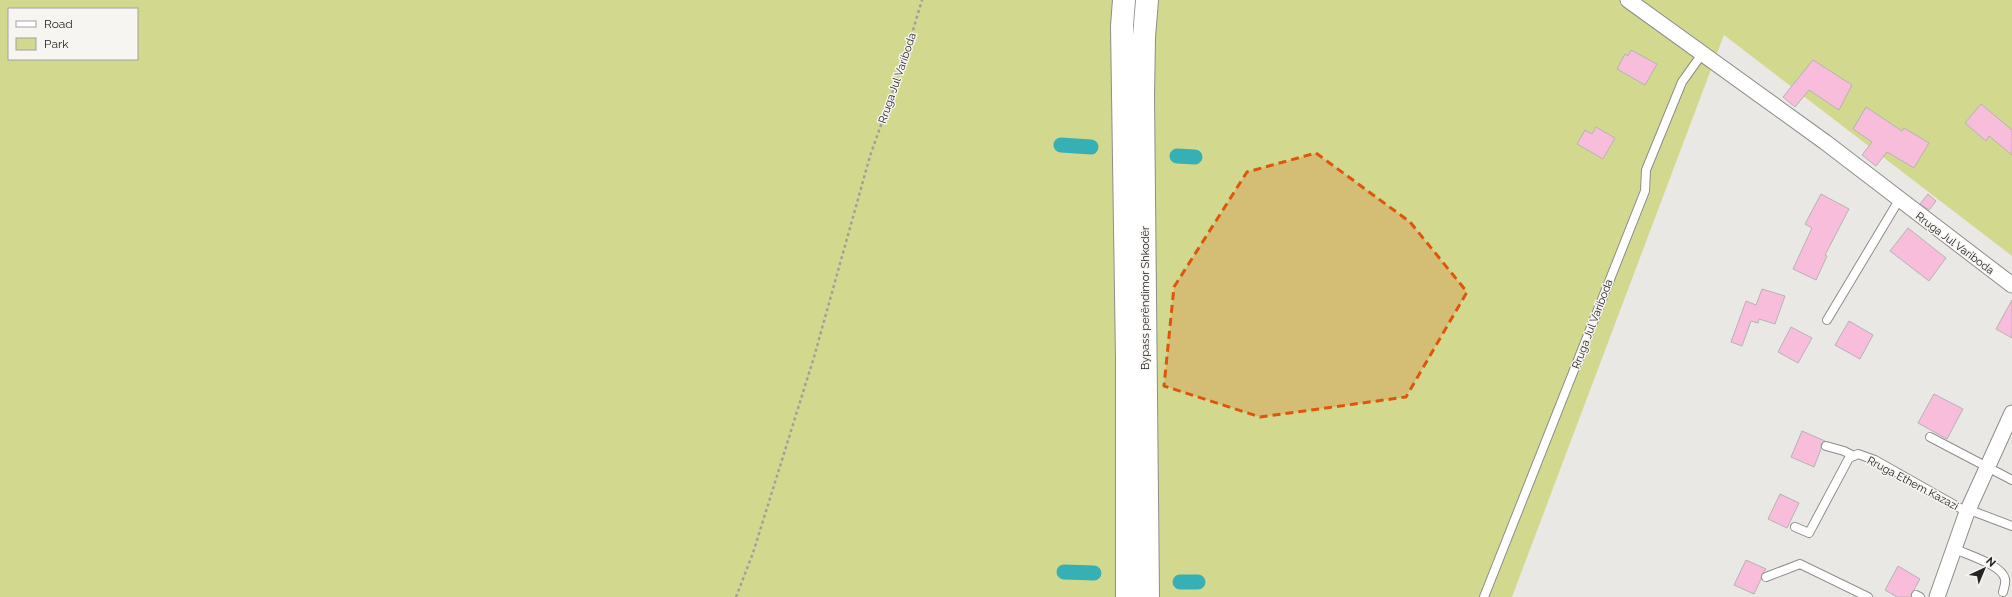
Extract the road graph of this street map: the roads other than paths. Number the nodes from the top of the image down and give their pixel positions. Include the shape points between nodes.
1 (1124, 0) edge
2 (1148, 0) edge
3 (1628, 0) edge
4 (1702, 54) junction
5 (1899, 200) junction
6 (2012, 285) edge
7 (1827, 320) dead end
8 (2012, 413) edge
9 (1930, 437) dead end
10 (1826, 446) dead end
11 (1854, 456) junction
12 (1987, 468) junction
13 (2012, 480) edge
14 (1968, 510) junction
15 (2012, 526) edge
16 (1795, 527) dead end
17 (1955, 549) junction
18 (1766, 577) dead end
19 (2003, 592) dead end
20 (1127, 597) edge
21 (1148, 597) edge
22 (1484, 597) edge
23 (1868, 597) edge
24 (1937, 597) edge

1 - 20 highway, Bypass perëndimor Shkodër via 1122,26 1127,360
2 - 21 highway, Bypass perëndimor Shkodër via 1144,37 1143,96
3 - 4 street, Rruga Jul Variboda
4 - 5 street, Rruga Jul Variboda via 1800,123
4 - 22 lane, Rruga Jul Variboda via 1682,82 1646,170 1645,191
5 - 6 street, Rruga Jul Variboda
5 - 7 lane
8 - 12 street, Rruga Ethem Kazazi via 2007,436
9 - 12 lane
10 - 11 lane
11 - 14 lane, Rruga Ethem Kazazi via 1858,454 1875,460
11 - 16 lane, Rruga Ethem Kazazi via 1849,458 1809,533
12 - 13 lane
12 - 14 street, Rruga Ethem Kazazi
14 - 15 lane
14 - 17 street, Rruga Ethem Kazazi
17 - 19 lane via 2002,573 2005,580
17 - 24 street, Rruga Ethem Kazazi
18 - 23 lane via 1800,564

